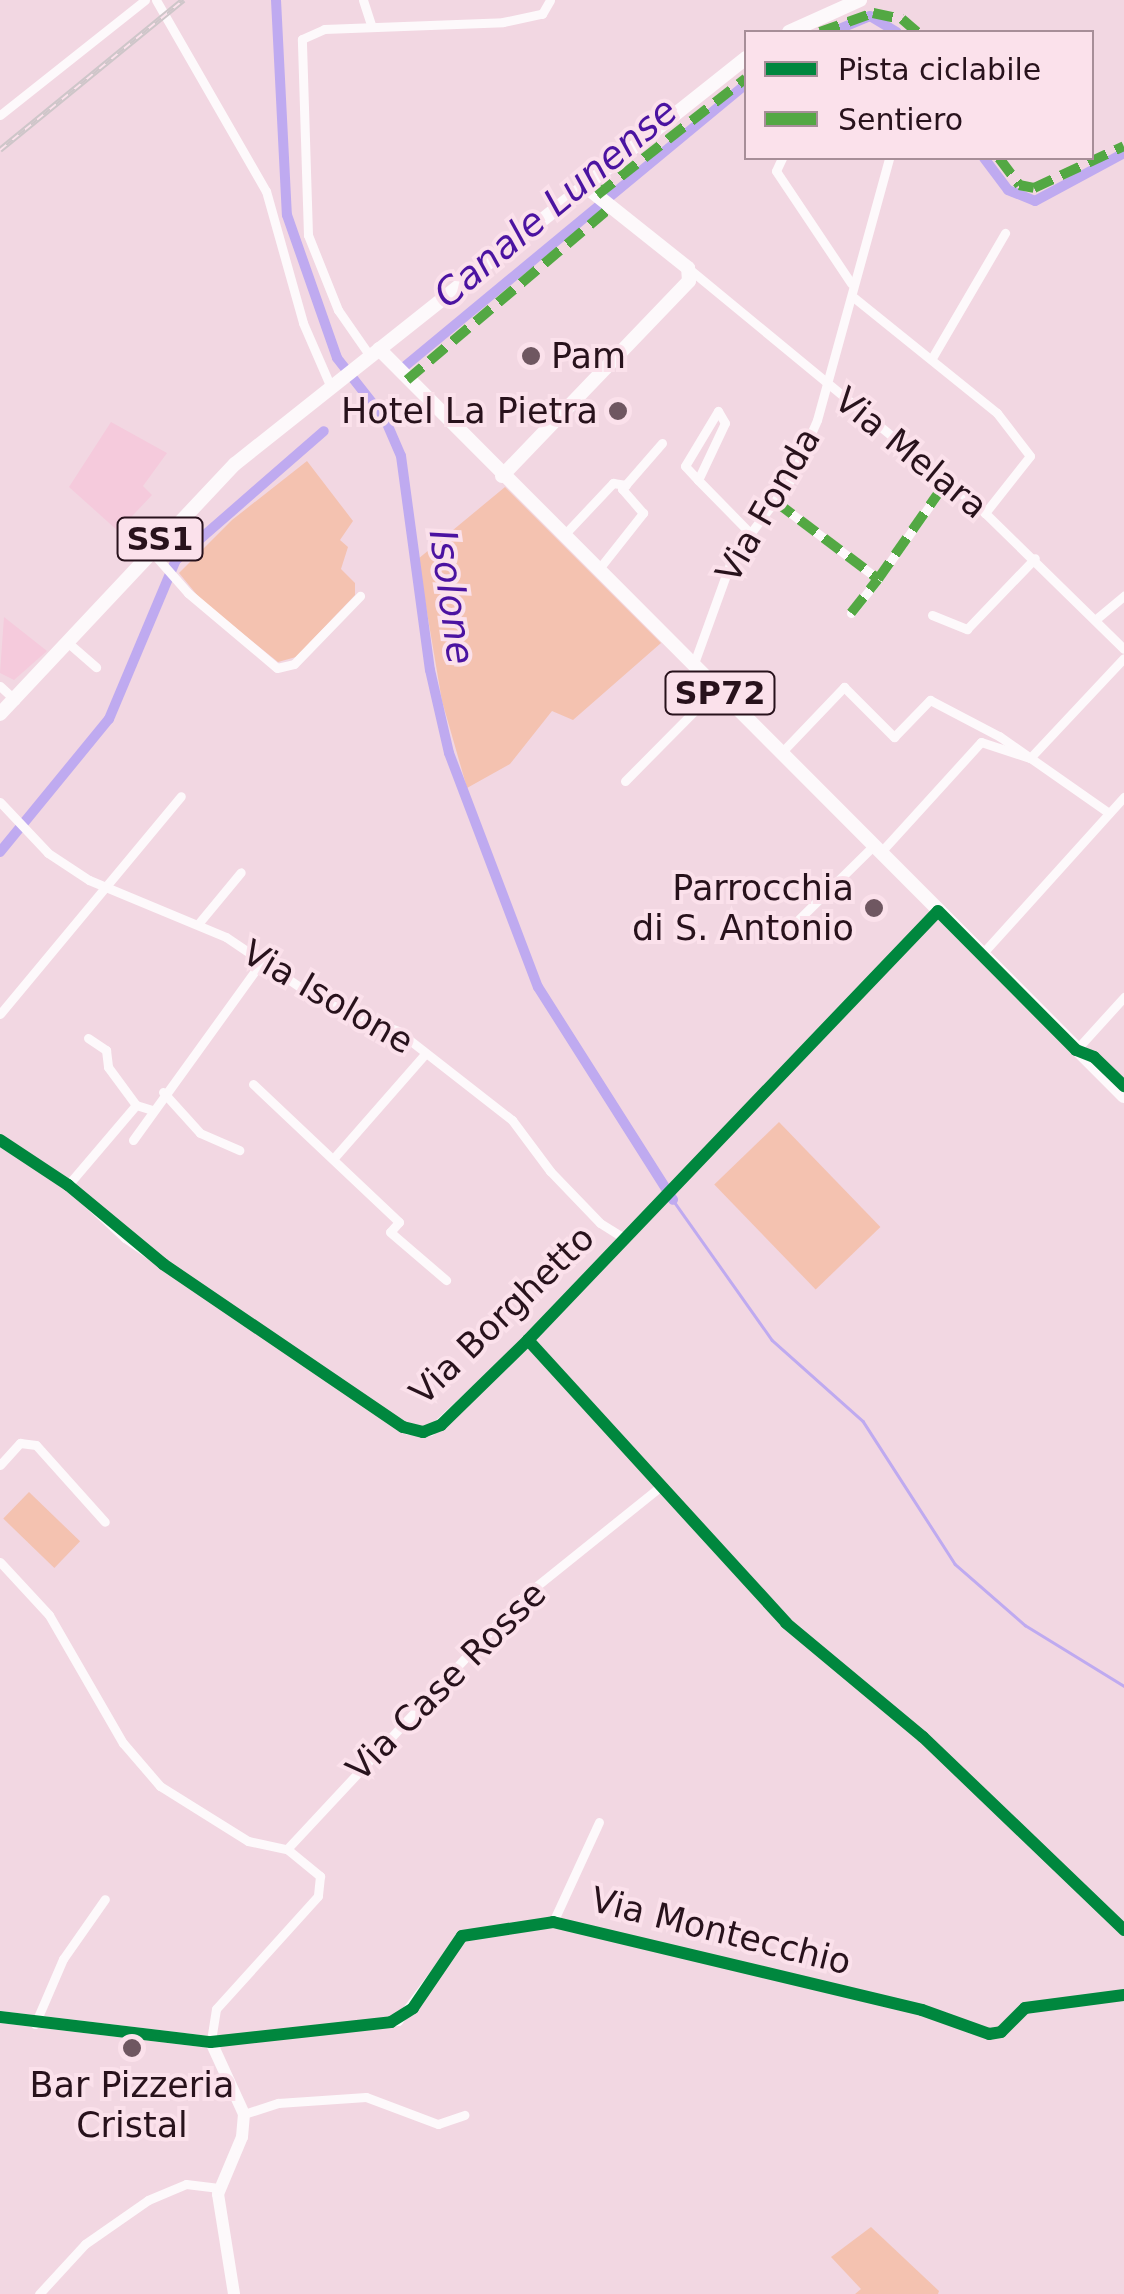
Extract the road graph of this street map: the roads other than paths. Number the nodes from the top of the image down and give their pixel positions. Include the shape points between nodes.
1 (144, 0) edge
2 (156, 0) edge
3 (364, 0) edge
4 (550, 0) edge
5 (860, 0) edge
6 (372, 27) junction
7 (793, 30) edge
8 (744, 60) edge
9 (0, 116) edge
10 (781, 160) edge
11 (888, 160) edge
12 (591, 190) junction
13 (1005, 234) dead end
14 (688, 268) junction
15 (851, 283) junction
16 (685, 290) junction
17 (712, 291) junction
18 (852, 296) junction
19 (372, 355) junction
20 (932, 358) junction
21 (333, 383) junction
22 (828, 386) junction
23 (662, 442) dead end
24 (502, 476) junction
25 (698, 480) junction
26 (948, 481) junction
27 (626, 484) junction
28 (776, 502) junction
29 (985, 513) junction
30 (750, 533) junction
31 (563, 536) junction
32 (150, 550) junction
33 (1035, 558) junction
34 (598, 570) junction
35 (878, 578) junction
36 (360, 596) dead end
37 (1124, 596) edge
38 (851, 614) dead end
39 (932, 614) dead end
40 (1095, 620) junction
41 (66, 641) junction
42 (1124, 649) edge
43 (1124, 658) edge
44 (693, 666) junction
45 (96, 667) dead end
46 (0, 686) edge
47 (716, 690) junction
48 (15, 700) junction
49 (0, 714) edge
50 (780, 754) junction
51 (1030, 758) junction
52 (625, 781) dead end
53 (180, 796) dead end
54 (1124, 797) edge
55 (0, 802) edge
56 (1108, 813) junction
57 (876, 849) junction
58 (241, 872) dead end
59 (108, 889) junction
60 (938, 911) junction
61 (198, 924) junction
62 (792, 926) dead end
63 (982, 954) junction
64 (262, 960) junction
65 (1124, 997) edge
66 (0, 1014) edge
67 (88, 1038) dead end
68 (1076, 1050) junction
69 (425, 1054) junction
70 (254, 1084) dead end
71 (164, 1092) junction
72 (1124, 1096) edge
73 (136, 1105) junction
74 (152, 1110) junction
75 (0, 1140) edge
76 (134, 1140) dead end
77 (239, 1150) dead end
78 (334, 1159) junction
79 (68, 1185) junction
80 (624, 1238) junction
81 (446, 1280) dead end
82 (528, 1340) junction
83 (0, 1465) edge
84 (662, 1486) junction
85 (106, 1522) dead end
86 (2, 1567) edge
87 (598, 1822) dead end
88 (287, 1849) junction
89 (105, 1899) dead end
90 (553, 1922) junction
91 (1124, 1930) edge
92 (1124, 1995) edge
93 (0, 2017) edge
94 (36, 2024) junction
95 (212, 2042) junction
96 (244, 2114) junction
97 (464, 2115) dead end
98 (219, 2188) junction
99 (39, 2294) edge
100 (234, 2294) edge

1 - 9 street
2 - 21 street via 266,191 308,336
3 - 6 street
4 - 6 street via 542,14 475,27
5 - 7 main road
6 - 19 street via 314,30 298,48 308,235 345,323
8 - 12 main road
10 - 15 street, Via Fonda via 776,170
11 - 15 street, Via Fonda
12 - 14 main road, Via Melara
12 - 19 main road
13 - 20 street
14 - 16 main road
14 - 17 street, Via Melara
15 - 18 street, Via Fonda
16 - 17 street
16 - 24 main road
17 - 22 street, Via Melara
18 - 20 street
18 - 22 street, Via Fonda
19 - 21 main road, SS1
19 - 24 main road, SP72 via 400,372
20 - 29 street via 997,412 1030,456
21 - 32 main road, SS1 via 197,499
22 - 26 street, Via Melara
22 - 28 street, Via Fonda via 803,455
23 - 27 street
24 - 31 main road, SP72
25 - 25 street via 725,423 718,411 685,461
25 - 30 street
26 - 29 street, Via Melara
26 - 35 street
27 - 31 street via 614,483
27 - 34 street via 622,489 643,514
28 - 30 street, Via Fonda
28 - 35 street
29 - 33 street, Via Melara
30 - 44 street, Via Fonda via 724,574
31 - 34 main road, SP72
32 - 36 street via 276,668 294,664
32 - 41 main road, SS1
33 - 39 street via 967,629
33 - 40 street, Via Melara
34 - 44 main road, SP72
35 - 38 street
37 - 40 street
40 - 42 street, Via Melara
41 - 45 street
41 - 48 main road, SS1
43 - 51 street
44 - 47 main road, SP72
46 - 48 street
47 - 50 main road, SP72
47 - 52 street
48 - 49 main road, SS1
50 - 51 street via 844,688 894,737 930,700
50 - 57 main road, SP72
51 - 56 street
51 - 57 street via 980,742
53 - 59 street
54 - 56 street
55 - 59 street, Via Isolone via 74,871
56 - 63 street
57 - 60 main road, SP72
57 - 62 street
58 - 61 street
59 - 61 street, Via Isolone
59 - 66 street
60 - 63 main road, SP72
60 - 80 street, Via Borghetto
61 - 64 street, Via Isolone
63 - 68 main road, SP72
64 - 69 street, Via Isolone via 318,1000 379,1019
64 - 71 street
65 - 68 street
67 - 73 street via 106,1050 108,1067
68 - 72 main road, SP72
69 - 78 street
69 - 80 street, Via Isolone via 512,1120 600,1223
70 - 78 street
71 - 74 street
71 - 77 street via 200,1134
73 - 74 street
73 - 79 street
74 - 76 street
75 - 79 street, Via Borghetto
78 - 81 street via 400,1222 390,1232
79 - 82 street, Via Borghetto via 125,1238 412,1432 441,1425
80 - 82 street, Via Borghetto
82 - 84 street
83 - 85 street via 20,1443 36,1445
84 - 88 street, Via Case Rosse via 518,1601
84 - 91 street via 786,1623 923,1737
86 - 88 street via 49,1615 124,1743 160,1786 248,1841
87 - 90 street
88 - 95 street via 318,1872 320,1892 216,2009
89 - 94 street via 63,1959
90 - 92 street, Via Montecchio via 922,2010 989,2034 1001,2032 1025,2008
90 - 95 street, Via Montecchio via 462,1936 398,2021
93 - 94 street
94 - 95 street
95 - 96 street
96 - 97 street via 278,2103 366,2097 438,2124
96 - 98 street via 242,2137
98 - 99 street via 186,2184 148,2200 85,2244
98 - 100 street

